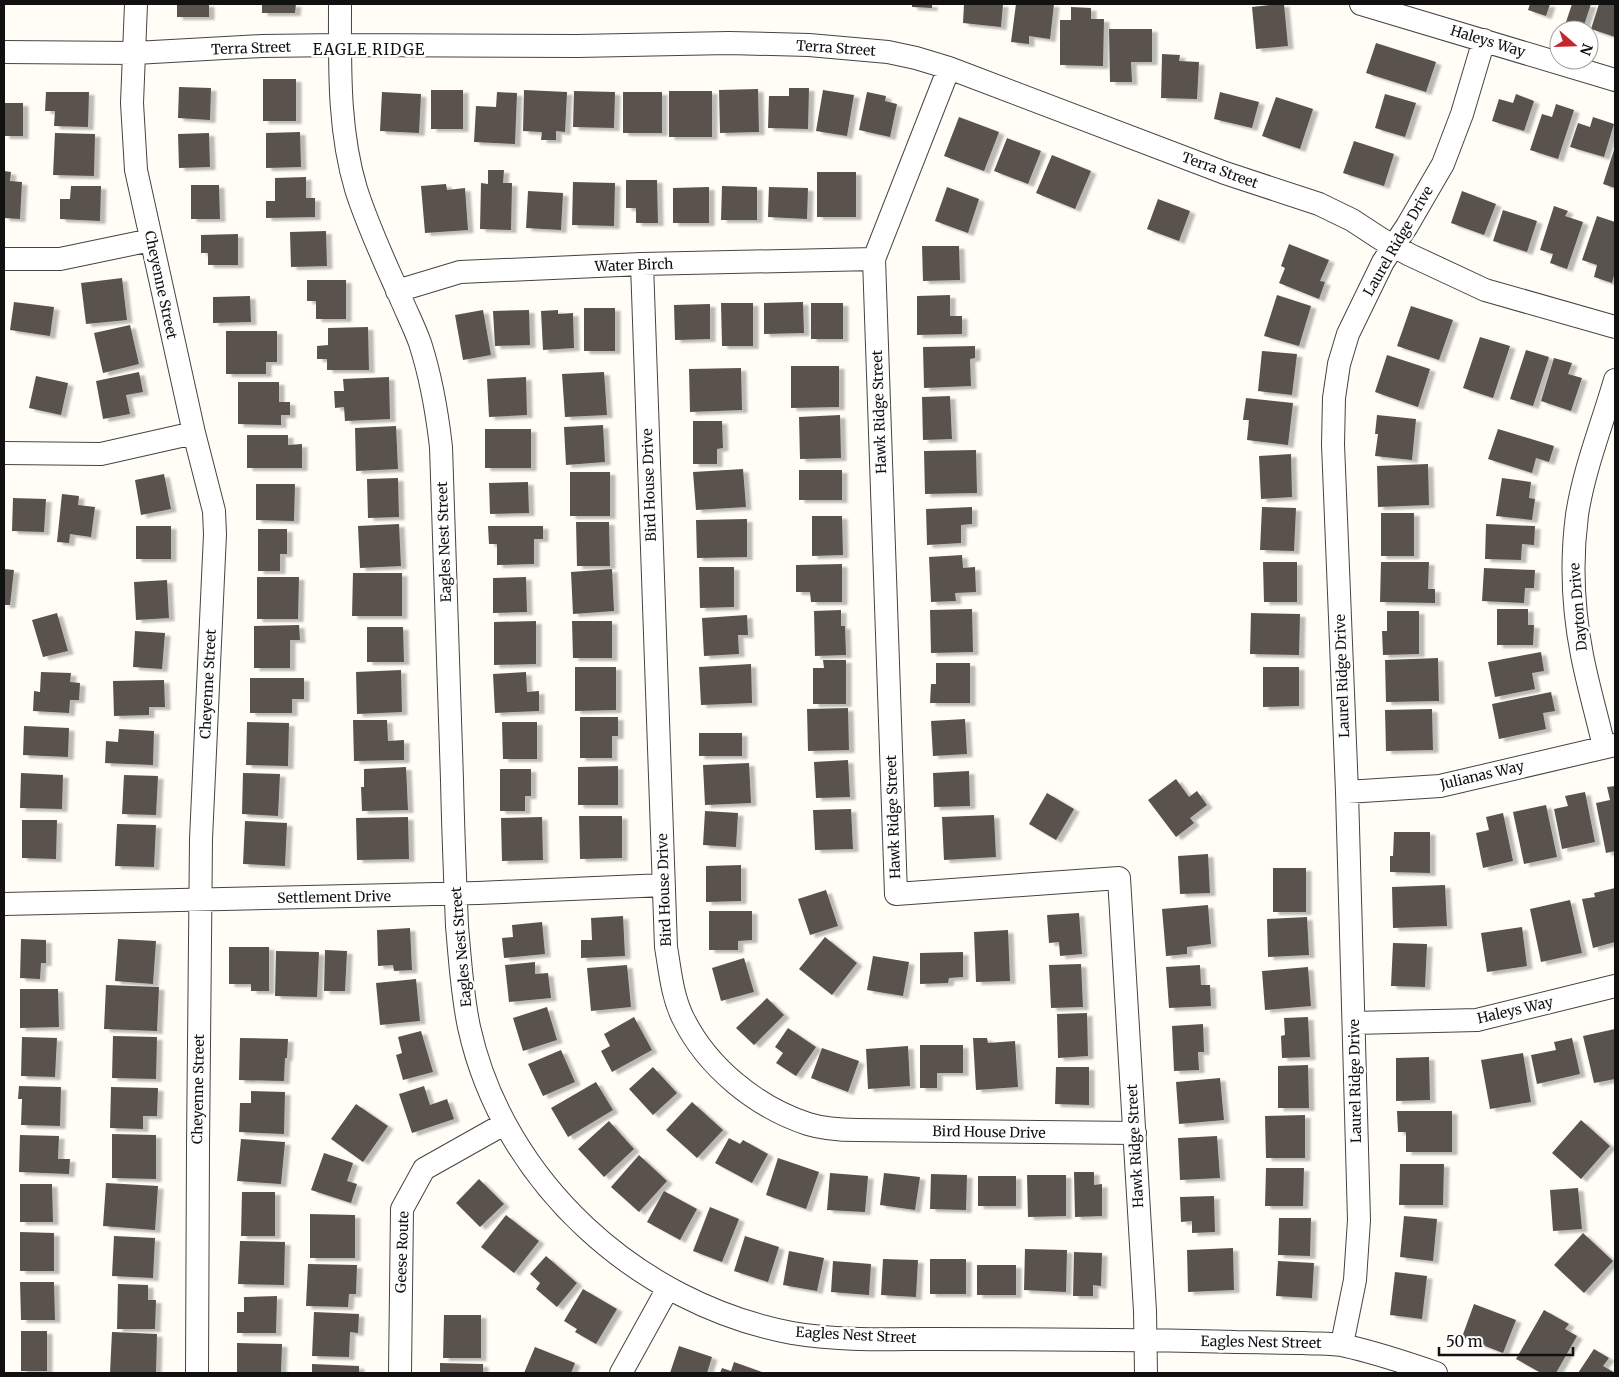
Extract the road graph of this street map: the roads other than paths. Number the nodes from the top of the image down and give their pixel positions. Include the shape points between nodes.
1 (136, 4) edge
2 (340, 4) edge
3 (1361, 4) edge
4 (1484, 40) junction
5 (340, 45) junction
6 (4, 52) edge
7 (135, 53) junction
8 (949, 68) junction
9 (1615, 80) edge
10 (151, 240) junction
11 (1394, 246) junction
12 (4, 259) edge
13 (874, 259) junction
14 (642, 264) junction
15 (397, 291) junction
16 (1615, 328) edge
17 (1615, 380) edge
18 (194, 433) junction
19 (4, 453) edge
20 (1609, 746) edge
21 (1347, 792) junction
22 (664, 885) junction
23 (456, 894) junction
24 (200, 900) junction
25 (4, 904) edge
26 (1615, 986) edge
27 (1354, 1023) junction
28 (504, 1124) junction
29 (1135, 1133) junction
30 (668, 1288) junction
31 (1146, 1339) junction
32 (1342, 1344) junction
33 (197, 1373) edge
34 (400, 1373) edge
35 (621, 1373) edge
36 (1146, 1373) edge
37 (1436, 1373) edge

1 - 7 street, Cheyenne Street
2 - 5 street, Eagles Nest Street
3 - 4 street, Haleys Way
4 - 9 street, Haleys Way
4 - 11 street, Laurel Ridge Drive via 1443,164
5 - 7 street, Terra Street
5 - 8 street, Terra Street via 809,45 888,52
5 - 15 street, Eagles Nest Street via 343,129 349,159 356,189
6 - 7 street, Terra Street
7 - 10 street, Cheyenne Street via 132,125 136,170
8 - 11 street, Terra Street via 1225,173 1319,204
8 - 13 street, Hawk Ridge Street
10 - 12 street via 60,259
10 - 18 street, Cheyenne Street
11 - 16 street, Terra Street via 1485,290
11 - 21 street, Laurel Ridge Drive via 1348,334 1334,398
13 - 14 street, Water Birch
13 - 29 street, Hawk Ridge Street via 896,894 1118,878
14 - 15 street, Water Birch via 460,272
14 - 22 street, Bird House Drive
15 - 23 street, Eagles Nest Street via 419,342 430,379 440,438
17 - 20 street, Dayton Drive via 1577,514 1573,580 1578,634
18 - 19 street via 101,454
18 - 24 street, Cheyenne Street via 214,510 215,534
20 - 21 street, Julianas Way via 1440,786
21 - 27 street, Laurel Ridge Drive
22 - 23 street, Settlement Drive
22 - 29 street, Bird House Drive via 666,947 682,1017 718,1068 761,1102 808,1124 838,1129
23 - 24 street, Settlement Drive
23 - 28 street, Eagles Nest Street via 460,973 470,1032 482,1073
24 - 25 street, Settlement Drive
24 - 33 street, Cheyenne Street
26 - 27 street, Haleys Way via 1477,1020
27 - 32 street, Laurel Ridge Drive via 1358,1220 1355,1280
28 - 30 street, Eagles Nest Street via 539,1176 580,1223 617,1255
28 - 34 street, Geese Route via 424,1169 402,1209
29 - 31 street, Hawk Ridge Street
30 - 31 street, Eagles Nest Street via 725,1315 796,1333 905,1339
30 - 35 street
31 - 32 street, Eagles Nest Street
31 - 36 street, Hawk Ridge Street
32 - 37 street, Eagles Nest Street

